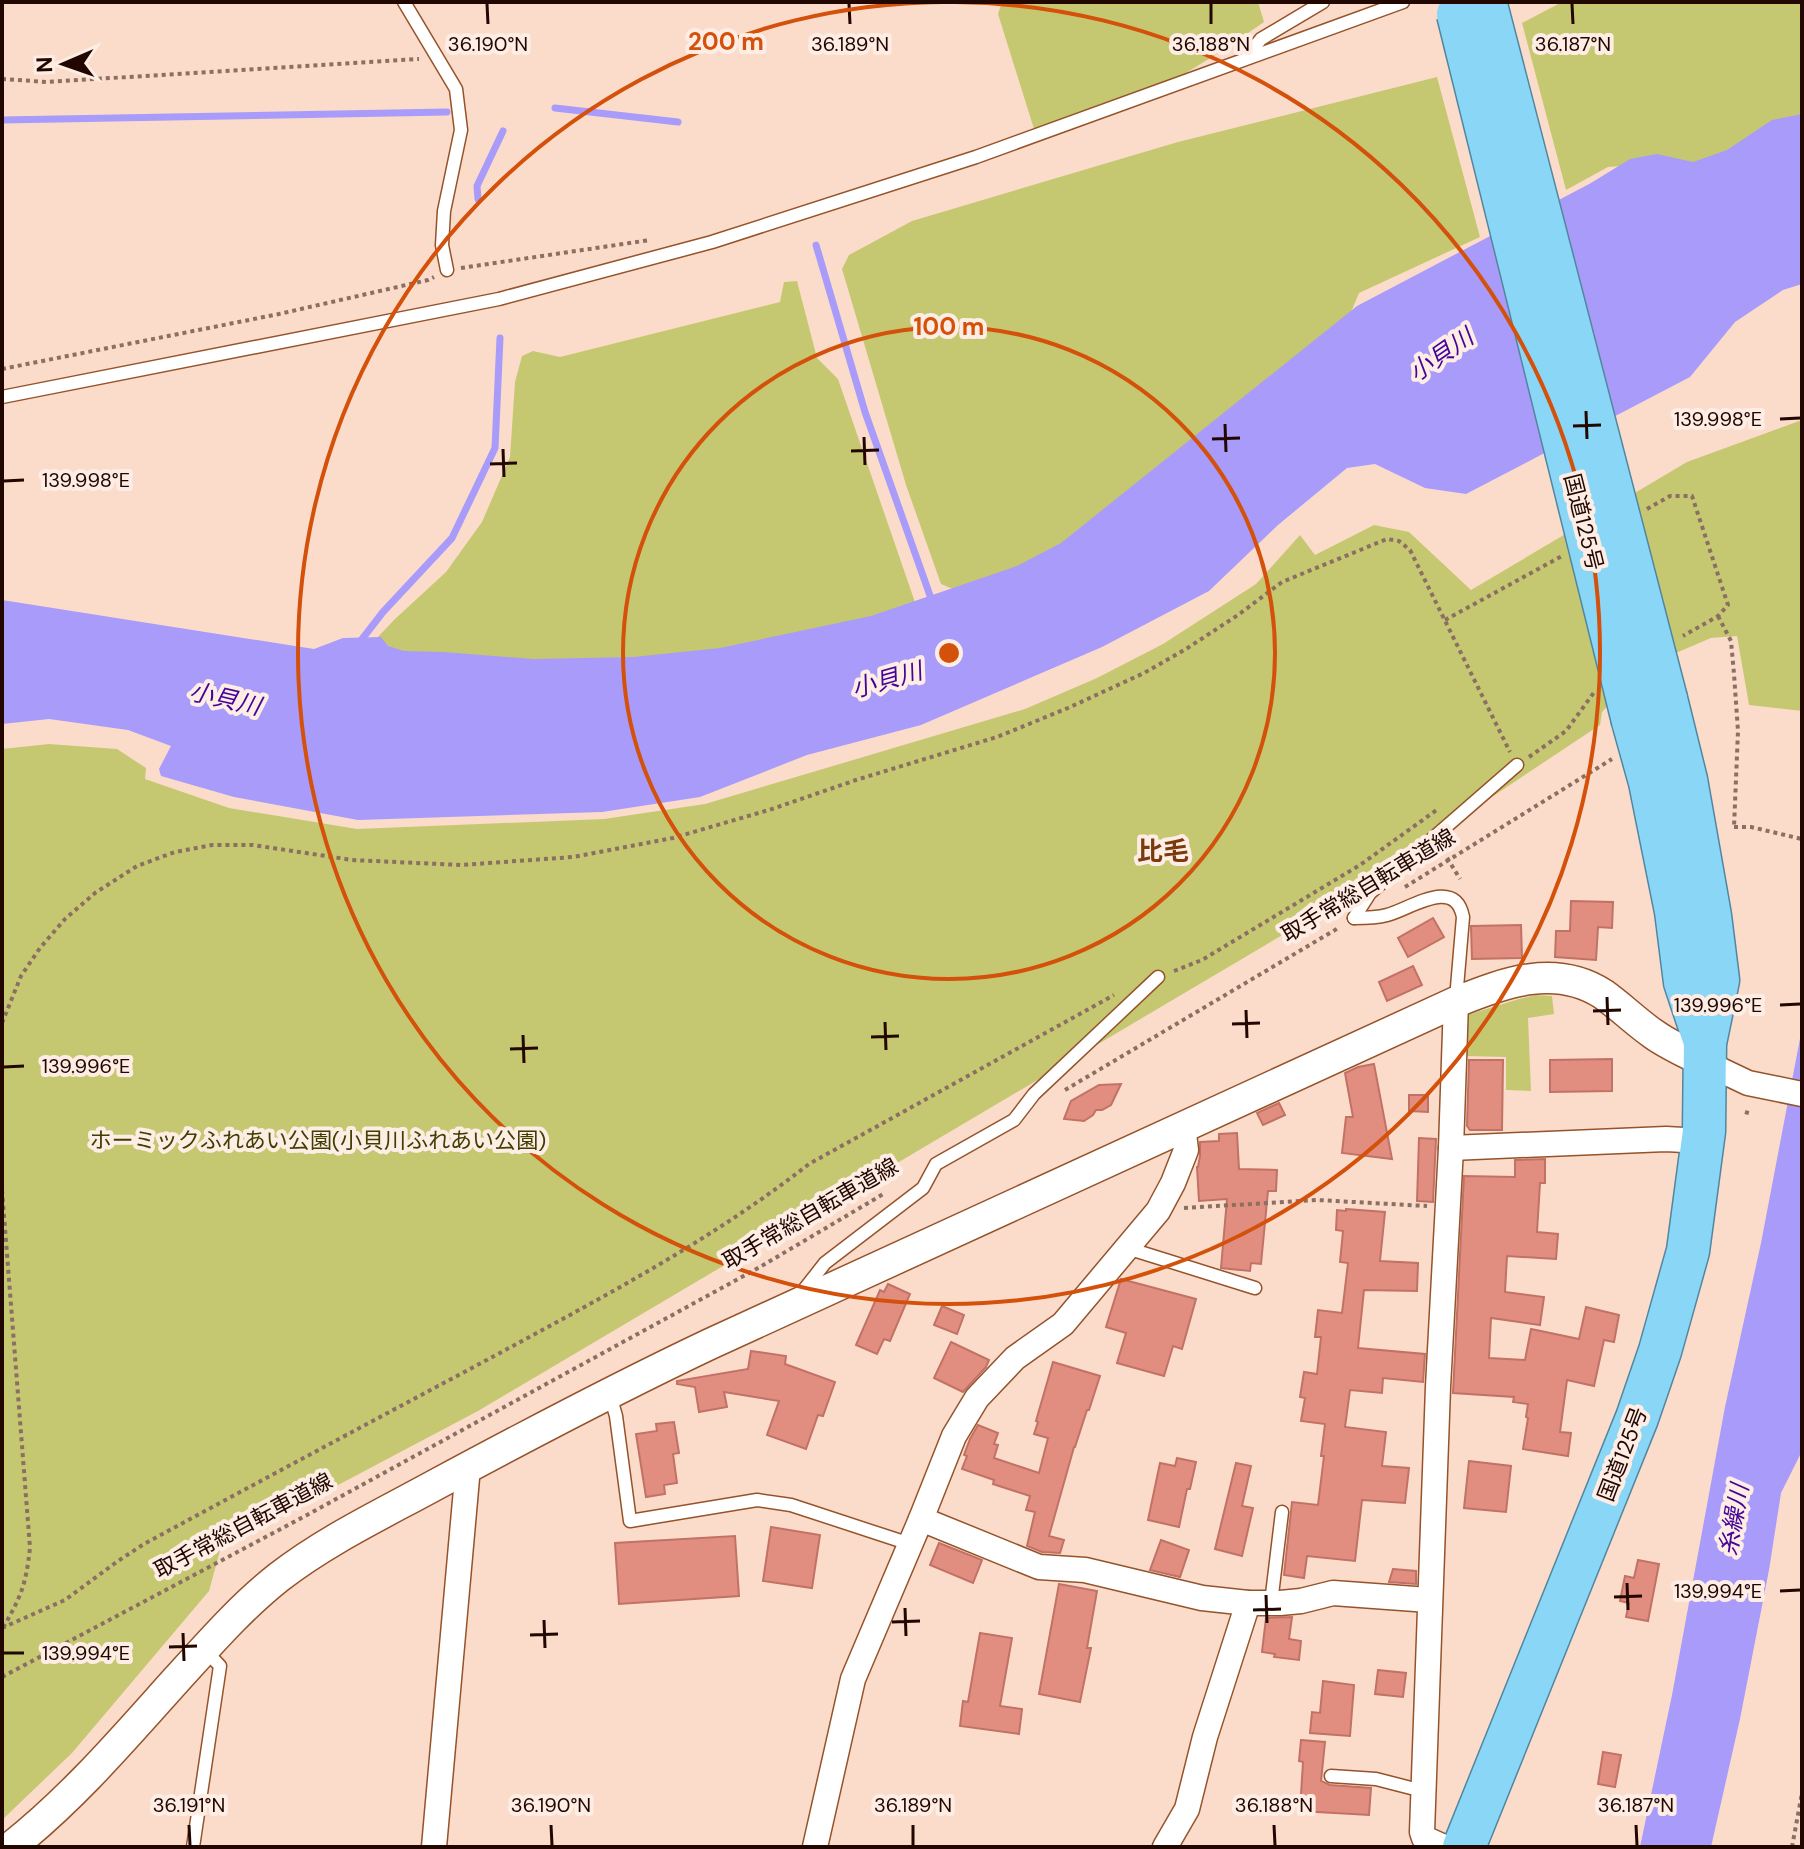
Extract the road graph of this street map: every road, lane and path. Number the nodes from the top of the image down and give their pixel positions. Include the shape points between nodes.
1 (404, 2) edge
2 (1323, 2) edge
3 (1403, 2) edge
4 (1471, 6) edge
5 (1246, 57) junction
6 (437, 58) junction
7 (2, 79) edge
8 (651, 240) dead end
9 (447, 270) junction
10 (2, 369) edge
11 (2, 397) edge
12 (1718, 616) dead end
13 (1640, 724) junction
14 (1517, 765) joint
15 (1442, 806) dead end
16 (1734, 827) junction
17 (1723, 828) dead end
18 (1802, 839) edge
19 (1447, 857) junction
20 (1460, 879) dead end
21 (1394, 893) dead end
22 (1354, 918) junction
23 (1158, 977) joint
24 (1115, 994) dead end
25 (1456, 1002) junction
26 (2, 1023) edge
27 (1705, 1053) junction
28 (1802, 1094) edge
29 (1055, 1096) dead end
30 (1745, 1112) dead end
31 (1752, 1114) dead end
32 (1183, 1126) junction
33 (1702, 1141) junction
34 (1451, 1148) junction
35 (895, 1187) dead end
36 (2, 1190) edge
37 (1448, 1207) junction
38 (1158, 1211) junction
39 (1127, 1248) junction
40 (1255, 1288) dead end
41 (791, 1307) junction
42 (609, 1392) junction
43 (468, 1467) junction
44 (1282, 1512) dead end
45 (921, 1519) junction
46 (910, 1544) junction
47 (1429, 1600) junction
48 (1260, 1603) junction
49 (3, 1627) edge
50 (204, 1649) junction
51 (2, 1677) edge
52 (1331, 1776) dead end
53 (1423, 1788) junction
54 (1802, 1793) edge
55 (11, 1847) edge
56 (193, 1847) edge
57 (434, 1847) edge
58 (815, 1847) edge
59 (1165, 1847) edge
60 (1444, 1847) edge
61 (1464, 1847) edge
62 (1792, 1847) edge

1 - 6 lane
2 - 5 lane via 1261,39
3 - 5 lane
4 - 13 highway, 国道125号, bridge
5 - 11 lane via 976,157 712,242 499,299
6 - 7 path via 47,82
6 - 9 lane via 456,89 461,130 444,211
8 - 9 path
9 - 10 path via 428,280 279,314
12 - 16 path via 1731,641 1734,674
13 - 19 path, 取手常総自転車道線
13 - 27 highway, 国道125号 via 1685,982
14 - 22 lane via 1370,893
14 - 26 path via 1410,550 1387,539 1282,582 1144,673 1040,720 673,838 573,857 461,865 352,860 253,845 175,852 137,866 65,919 21,976
15 - 23 path via 1360,865 1241,937
16 - 17 path
16 - 18 path
19 - 20 path
19 - 21 path, 取手常総自転車道線
22 - 25 lane via 1388,915 1425,900 1457,901 1463,917
22 - 29 path, 取手常総自転車道線
23 - 41 lane via 1034,1094 1014,1120 936,1164 923,1188 825,1263
24 - 49 path via 809,1164 697,1243 596,1301 144,1544 65,1600
25 - 27 street via 1515,980 1558,977 1600,992 1652,1033
25 - 32 street
25 - 34 street
27 - 28 street via 1748,1083
27 - 33 highway, 国道125号
30 - 31 path
32 - 38 street via 1186,1150
32 - 41 street
33 - 34 street
33 - 61 highway, 国道125号 via 1688,1251 1642,1405
34 - 37 street
35 - 51 path, 取手常総自転車道線 via 678,1312
36 - 49 path via 30,1548 21,1597
37 - 38 path via 1317,1200
37 - 47 street
38 - 39 street
39 - 40 lane
39 - 45 street via 1063,1324 1015,1358 977,1398 954,1436
41 - 42 street
42 - 43 street
42 - 46 lane via 630,1521 757,1500 791,1505
43 - 50 street via 324,1545 278,1578
43 - 57 street
44 - 48 lane
45 - 46 street
45 - 48 street via 1039,1567 1085,1570 1202,1598
46 - 58 street via 853,1679
47 - 48 street via 1333,1593
47 - 53 street
48 - 59 street via 1205,1737 1187,1809
50 - 55 street via 100,1765
50 - 56 lane via 220,1666
52 - 53 lane
53 - 60 street via 1422,1836
54 - 62 path

